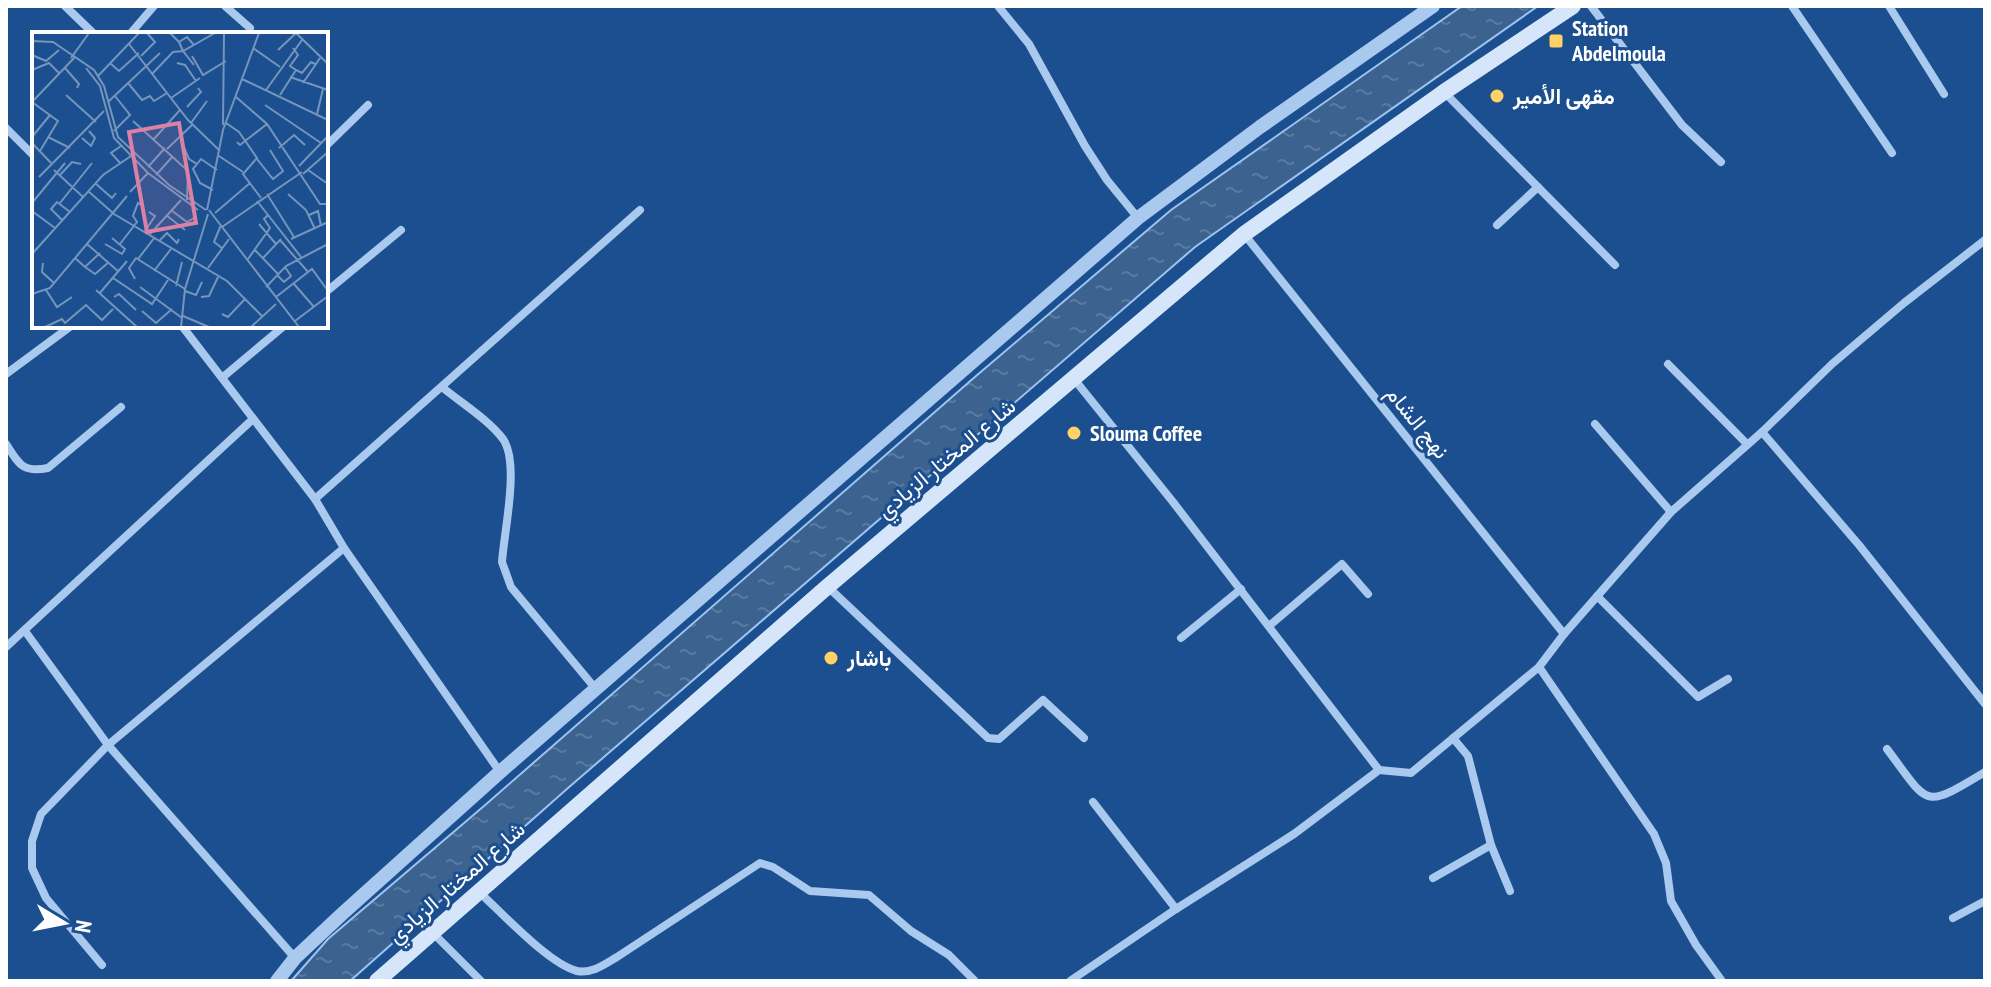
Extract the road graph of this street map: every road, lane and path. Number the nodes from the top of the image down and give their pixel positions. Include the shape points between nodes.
1 (65, 6) edge
2 (154, 6) edge
3 (225, 6) edge
4 (998, 6) edge
5 (1433, 6) edge
6 (1591, 6) edge
7 (1792, 6) edge
8 (1889, 6) edge
9 (1568, 7) edge
10 (250, 28) dead end
11 (92, 32) edge
12 (132, 32) edge
13 (1444, 92) junction
14 (1944, 94) dead end
15 (368, 105) dead end
16 (6, 128) edge
17 (328, 144) edge
18 (1892, 153) dead end
19 (32, 154) edge
20 (1721, 162) dead end
21 (1538, 187) junction
22 (640, 210) dead end
23 (1138, 218) junction
24 (1497, 225) dead end
25 (401, 230) dead end
26 (1244, 234) junction
27 (1985, 240) edge
28 (1615, 265) dead end
29 (328, 290) edge
30 (68, 328) edge
31 (184, 328) edge
32 (282, 328) edge
33 (1668, 364) dead end
34 (6, 374) edge
35 (223, 377) junction
36 (1074, 378) junction
37 (442, 387) junction
38 (121, 407) dead end
39 (253, 419) junction
40 (1595, 424) dead end
41 (1762, 432) junction
42 (6, 444) edge
43 (1747, 444) junction
44 (315, 499) junction
45 (1671, 512) junction
46 (344, 548) junction
47 (827, 587) junction
48 (1241, 589) junction
49 (1368, 594) dead end
50 (1597, 596) junction
51 (1269, 626) junction
52 (25, 631) junction
53 (1564, 634) junction
54 (1181, 638) dead end
55 (6, 647) edge
56 (1539, 667) junction
57 (1728, 679) dead end
58 (595, 688) junction
59 (1985, 704) edge
60 (1084, 738) dead end
61 (1453, 738) junction
62 (108, 745) junction
63 (1887, 749) dead end
64 (1379, 770) junction
65 (500, 772) junction
66 (1985, 772) edge
67 (1093, 802) dead end
68 (1491, 845) junction
69 (1433, 878) dead end
70 (478, 891) junction
71 (1510, 891) dead end
72 (1985, 901) edge
73 (1176, 909) junction
74 (1953, 918) dead end
75 (433, 932) junction
76 (295, 958) junction
77 (102, 965) dead end
78 (277, 981) edge
79 (377, 981) edge
80 (481, 981) edge
81 (975, 981) edge
82 (1070, 981) edge
83 (1722, 981) edge

1 - 11 street
2 - 12 street
3 - 10 street
4 - 23 street via 1029,44 1107,180
5 - 23 street
6 - 20 street via 1682,125
7 - 18 street
8 - 14 street
9 - 13 main road, شارع المختار الزيادي
13 - 21 street
13 - 26 main road, شارع المختار الزيادي
15 - 17 street
16 - 19 street
21 - 24 street
21 - 28 street
22 - 37 street
23 - 58 street
25 - 29 street
26 - 36 main road, شارع المختار الزيادي
26 - 53 street, نهج الشام
27 - 41 street via 1832,364
30 - 34 street
31 - 35 street
32 - 35 street
33 - 43 street
35 - 39 street
36 - 47 main road, شارع المختار الزيادي
36 - 48 street
37 - 44 street
37 - 58 street via 506,443 510,475 505,573
38 - 42 street via 48,468 34,471 20,465
39 - 44 street
39 - 52 street
40 - 45 street
41 - 43 street
41 - 59 street
43 - 45 street
44 - 46 street
45 - 50 street
46 - 62 street
46 - 65 street
47 - 60 street via 988,738 999,739 1043,700
47 - 70 main road, شارع المختار الزيادي
48 - 51 street
48 - 54 street
49 - 51 street via 1342,564
50 - 53 street
50 - 57 street via 1698,697
51 - 64 street
52 - 55 street
52 - 62 street
53 - 56 street
56 - 61 street
56 - 83 street via 1654,834 1666,863 1671,901
58 - 65 street
61 - 64 street via 1411,773
61 - 68 street via 1468,756
62 - 76 street
62 - 77 street via 41,814 32,841 32,868 46,898
63 - 66 street via 1920,793 1932,798 1944,797
64 - 73 street via 1294,834
65 - 76 street
67 - 73 street
68 - 69 street
68 - 71 street
70 - 75 main road, شارع المختار الزيادي
70 - 81 street via 555,960 587,971 617,957 760,863 810,891 869,895
72 - 74 street
73 - 82 street
75 - 79 main road, شارع المختار الزيادي
75 - 80 street
76 - 78 street

